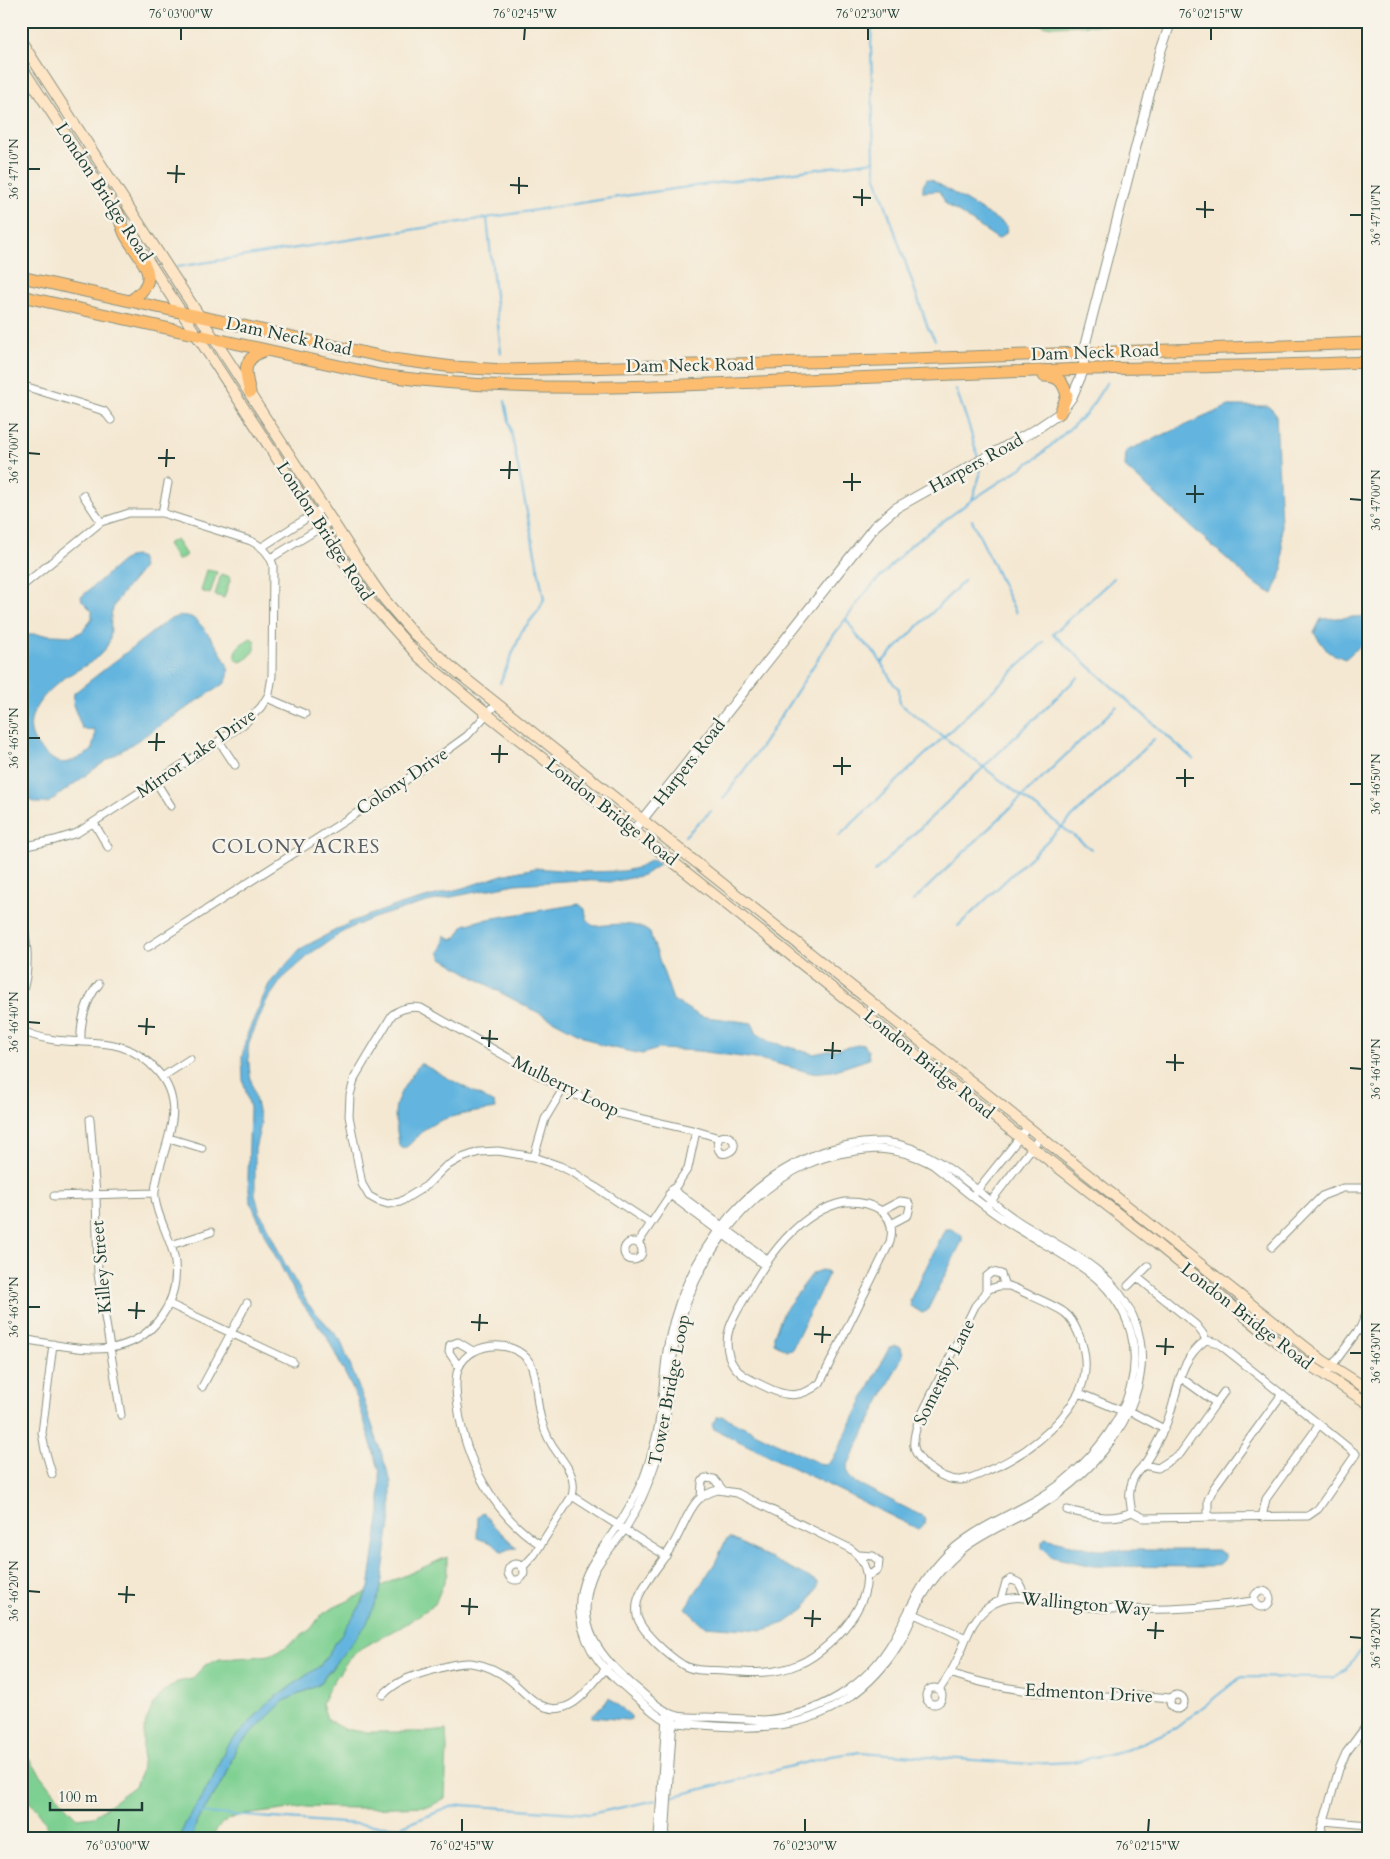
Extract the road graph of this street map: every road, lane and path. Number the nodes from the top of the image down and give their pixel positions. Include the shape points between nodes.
1 (1172, 21) edge
2 (21, 42) edge
3 (21, 54) edge
4 (21, 66) edge
5 (54, 93) junction
6 (118, 213) junction
7 (21, 277) edge
8 (21, 296) edge
9 (130, 301) junction
10 (183, 313) junction
11 (200, 317) junction
12 (197, 335) junction
13 (214, 338) junction
14 (1369, 343) edge
15 (266, 350) junction
16 (1083, 352) junction
17 (1369, 362) edge
18 (1084, 370) junction
19 (968, 374) junction
20 (21, 385) edge
21 (250, 392) junction
22 (1060, 413) junction
23 (111, 420) dead end
24 (168, 484) dead end
25 (83, 495) dead end
26 (324, 507) junction
27 (162, 513) junction
28 (314, 513) junction
29 (333, 520) junction
30 (100, 522) junction
31 (322, 527) junction
32 (262, 547) junction
33 (271, 558) junction
34 (21, 587) edge
35 (267, 698) junction
36 (496, 704) junction
37 (305, 714) dead end
38 (487, 714) junction
39 (219, 741) junction
40 (235, 765) dead end
41 (156, 782) junction
42 (171, 806) dead end
43 (642, 821) junction
44 (94, 823) junction
45 (634, 830) junction
46 (108, 846) dead end
47 (21, 847) edge
48 (21, 907) edge
49 (23, 932) edge
50 (148, 947) dead end
51 (99, 984) dead end
52 (21, 996) edge
53 (21, 1030) edge
54 (81, 1042) junction
55 (190, 1059) dead end
56 (162, 1077) junction
57 (563, 1089) junction
58 (90, 1119) dead end
59 (1028, 1127) junction
60 (696, 1131) junction
61 (1020, 1137) junction
62 (1040, 1137) junction
63 (170, 1138) junction
64 (719, 1138) dead end
65 (1032, 1147) junction
66 (202, 1148) dead end
67 (534, 1157) junction
68 (1369, 1188) edge
69 (671, 1191) junction
70 (154, 1193) junction
71 (96, 1194) junction
72 (975, 1194) junction
73 (54, 1196) dead end
74 (988, 1204) junction
75 (881, 1211) junction
76 (650, 1222) junction
77 (891, 1224) junction
78 (723, 1231) junction
79 (211, 1232) dead end
80 (638, 1243) dead end
81 (171, 1245) junction
82 (1272, 1247) dead end
83 (766, 1263) junction
84 (1148, 1266) dead end
85 (1137, 1277) junction
86 (1005, 1286) junction
87 (1128, 1286) dead end
88 (986, 1292) junction
89 (246, 1303) dead end
90 (169, 1304) junction
91 (1369, 1308) edge
92 (1367, 1317) edge
93 (229, 1333) junction
94 (21, 1339) edge
95 (1206, 1340) junction
96 (53, 1344) junction
97 (111, 1348) junction
98 (473, 1351) junction
99 (292, 1362) dead end
100 (1331, 1366) junction
101 (459, 1367) junction
102 (1325, 1376) junction
103 (1180, 1377) junction
104 (202, 1388) dead end
105 (1369, 1390) edge
106 (1224, 1392) dead end
107 (1079, 1393) junction
108 (1282, 1394) junction
109 (1216, 1403) junction
110 (1369, 1404) edge
111 (1122, 1411) junction
112 (1130, 1411) junction
113 (121, 1415) dead end
114 (1319, 1425) junction
115 (1164, 1428) junction
116 (1143, 1466) junction
117 (52, 1474) dead end
118 (723, 1490) junction
119 (572, 1496) junction
120 (701, 1498) junction
121 (1067, 1510) dead end
122 (1132, 1512) junction
123 (1208, 1517) junction
124 (1262, 1517) junction
125 (621, 1528) junction
126 (541, 1545) junction
127 (859, 1555) junction
128 (666, 1556) junction
129 (522, 1568) dead end
130 (867, 1577) junction
131 (1026, 1597) junction
132 (1001, 1600) junction
133 (1253, 1601) dead end
134 (911, 1612) junction
135 (966, 1638) junction
136 (607, 1667) junction
137 (950, 1673) junction
138 (939, 1690) dead end
139 (383, 1695) dead end
140 (1170, 1698) dead end
141 (670, 1713) junction
142 (669, 1721) junction
143 (1369, 1722) edge
144 (1323, 1821) junction
145 (1369, 1825) edge
146 (658, 1838) edge
147 (664, 1838) edge
148 (1319, 1838) edge

1 - 16 street, Harpers Road via 1165,35
2 - 5 main road
3 - 5 main road via 38,79
4 - 6 main road, London Bridge Road
5 - 11 main road, London Bridge Road
6 - 9 main road via 125,234 148,272 147,286
6 - 10 main road, London Bridge Road
7 - 9 main road, Dam Neck Road
8 - 12 main road, Dam Neck Road
9 - 10 main road, Dam Neck Road
10 - 11 main road, Dam Neck Road
10 - 12 main road, London Bridge Road
11 - 13 main road, London Bridge Road
11 - 16 main road, Dam Neck Road via 393,359 497,369
12 - 13 main road, Dam Neck Road
12 - 28 main road, London Bridge Road
13 - 15 main road, Dam Neck Road
13 - 21 main road, London Bridge Road
14 - 16 main road, Dam Neck Road
15 - 19 main road, Dam Neck Road via 380,375 488,386 602,388
15 - 21 main road via 251,357 246,365
16 - 18 street, Harpers Road
17 - 18 main road, Dam Neck Road
18 - 19 main road, Dam Neck Road
18 - 22 street, Harpers Road via 1072,397
19 - 22 main road via 984,378 1056,378 1063,384 1067,395
20 - 23 street via 104,411
21 - 26 main road, London Bridge Road
22 - 43 street, Harpers Road via 884,516
24 - 27 street
25 - 30 street
26 - 28 street
26 - 29 main road, London Bridge Road
27 - 30 street via 129,514
27 - 32 street via 251,540
28 - 31 main road, London Bridge Road
28 - 32 street
29 - 31 street
29 - 36 main road, London Bridge Road via 399,617 431,650
30 - 34 street
31 - 33 street
31 - 38 main road, London Bridge Road via 371,604 390,626 433,670
32 - 33 street
33 - 35 street, Mirror Lake Drive via 274,572 272,676
35 - 37 street
35 - 39 street, Mirror Lake Drive via 245,723
36 - 38 street, Colony Drive
36 - 43 main road, London Bridge Road
38 - 45 main road, London Bridge Road
38 - 50 street, Colony Drive via 468,736 388,793
39 - 40 street
39 - 41 street, Mirror Lake Drive
41 - 42 street
41 - 44 street, Mirror Lake Drive
43 - 45 street, Harpers Road
43 - 59 main road, London Bridge Road
44 - 46 street
44 - 47 street, Mirror Lake Drive via 77,833
45 - 61 main road, London Bridge Road
48 - 49 street
49 - 52 street via 28,955
51 - 54 street via 85,1012
53 - 54 street via 52,1041
54 - 56 street via 124,1046 141,1056
55 - 56 street
56 - 63 street via 172,1107
57 - 60 street, Mulberry Loop via 617,1113
57 - 67 street via 545,1119
57 - 67 street, Mulberry Loop via 426,1010 415,1007 392,1015 355,1077 349,1116 362,1184 369,1196 378,1201 388,1204 400,1202 426,1186 445,1167 469,1155 498,1152
58 - 71 street, Killey Street
59 - 61 street
59 - 62 main road, London Bridge Road
60 - 64 street, Mulberry Loop
60 - 69 street via 688,1168
61 - 65 main road, London Bridge Road
61 - 72 street
62 - 65 street
62 - 100 main road, London Bridge Road
63 - 66 street
63 - 70 street
65 - 74 street
65 - 102 main road, London Bridge Road via 1263,1331
67 - 76 street, Mulberry Loop via 574,1173
68 - 82 street via 1343,1188 1322,1196
69 - 76 street
69 - 78 street
70 - 71 street
70 - 81 street
71 - 73 street
71 - 97 street, Killey Street via 98,1274
72 - 74 street, Tower Bridge Loop
72 - 78 street, Tower Bridge Loop via 933,1158 911,1147 885,1142 850,1145 810,1156 781,1171 748,1196
74 - 111 street, Tower Bridge Loop via 1095,1277 1119,1305 1130,1330 1134,1361 1131,1390
74 - 112 street, Tower Bridge Loop via 1092,1267 1120,1295 1134,1320 1140,1348 1140,1380
75 - 77 street
75 - 77 street via 900,1201 908,1202 908,1215
75 - 83 street via 871,1205 854,1202 825,1208 790,1235
76 - 80 street
77 - 83 street via 890,1242 824,1377 812,1390 803,1394 778,1393 741,1375 729,1355 727,1337 730,1322
78 - 83 street
78 - 125 street, Tower Bridge Loop via 696,1266 675,1315 666,1353 661,1413 653,1448
79 - 81 street
81 - 90 street via 175,1282
84 - 85 street
85 - 87 street
85 - 95 street via 1196,1325
86 - 88 street
86 - 88 street, Somersby Lane via 1001,1274 992,1272 986,1277
86 - 107 street, Somersby Lane via 1066,1313 1083,1344 1086,1358
88 - 107 street, Somersby Lane via 975,1306 918,1422 913,1439 919,1459 937,1474 962,1480 1001,1465 1029,1448 1055,1424
89 - 93 street
90 - 93 street
90 - 97 street via 154,1327 141,1338
91 - 92 street
92 - 100 street
93 - 99 street
93 - 104 street
94 - 96 street
95 - 103 street via 1188,1357
95 - 108 street via 1218,1343
96 - 97 street via 95,1350
96 - 117 street via 42,1433
97 - 113 street, Killey Street
98 - 101 street
98 - 101 street via 458,1342 450,1344 449,1352
98 - 119 street via 505,1346 517,1350 530,1362 539,1414 550,1442 569,1469 574,1484
100 - 102 street
100 - 105 main road, London Bridge Road
101 - 126 street via 456,1383 459,1413 474,1465 508,1517
102 - 110 main road, London Bridge Road
103 - 109 street
103 - 115 street
106 - 109 street
107 - 111 street
108 - 114 street
108 - 123 street via 1213,1490 1208,1500
109 - 116 street via 1172,1461 1158,1468
111 - 112 street
111 - 134 street, Tower Bridge Loop via 1097,1448 1065,1480 1031,1504 976,1532 953,1549 927,1577
112 - 115 street
112 - 134 street, Tower Bridge Loop via 1110,1443 1074,1482 1033,1510 978,1539 952,1559
114 - 124 street via 1266,1499
114 - 124 street via 1356,1454 1318,1509 1308,1516
115 - 116 street
116 - 122 street via 1131,1483
118 - 120 street via 711,1491
118 - 120 street via 708,1477 702,1482
118 - 127 street via 737,1493
119 - 125 street
119 - 126 street
120 - 128 street
121 - 122 street via 1100,1517 1120,1517
122 - 123 street via 1144,1518
123 - 124 street
125 - 128 street
125 - 136 street, Tower Bridge Loop via 589,1567 579,1602 584,1636 597,1660
126 - 129 street
127 - 130 street
127 - 130 street via 873,1556 879,1561 878,1569
128 - 130 street via 640,1595 638,1616 649,1636 682,1664 695,1669 762,1673 804,1662 826,1648 845,1628 864,1591
131 - 132 street, Wallington Way
131 - 132 street via 1017,1581 1011,1580 1006,1582
131 - 133 street, Wallington Way via 1084,1607 1140,1610 1200,1608
132 - 135 street, Wallington Way via 983,1612
134 - 135 street
134 - 141 street, Tower Bridge Loop via 872,1668 843,1694 818,1708 764,1720
134 - 142 street, Tower Bridge Loop via 898,1645 876,1675 850,1698 822,1713 795,1722 761,1727
135 - 137 street, Wallington Way
136 - 139 street via 578,1699 557,1708 537,1704 500,1673 472,1663 453,1664 407,1678
136 - 141 street, Tower Bridge Loop
136 - 142 street, Tower Bridge Loop
137 - 138 street, Wallington Way
137 - 140 street, Edmenton Drive via 998,1686 1056,1694
141 - 142 street
142 - 146 street
142 - 147 street
143 - 144 street via 1339,1769
144 - 145 street
144 - 148 street

